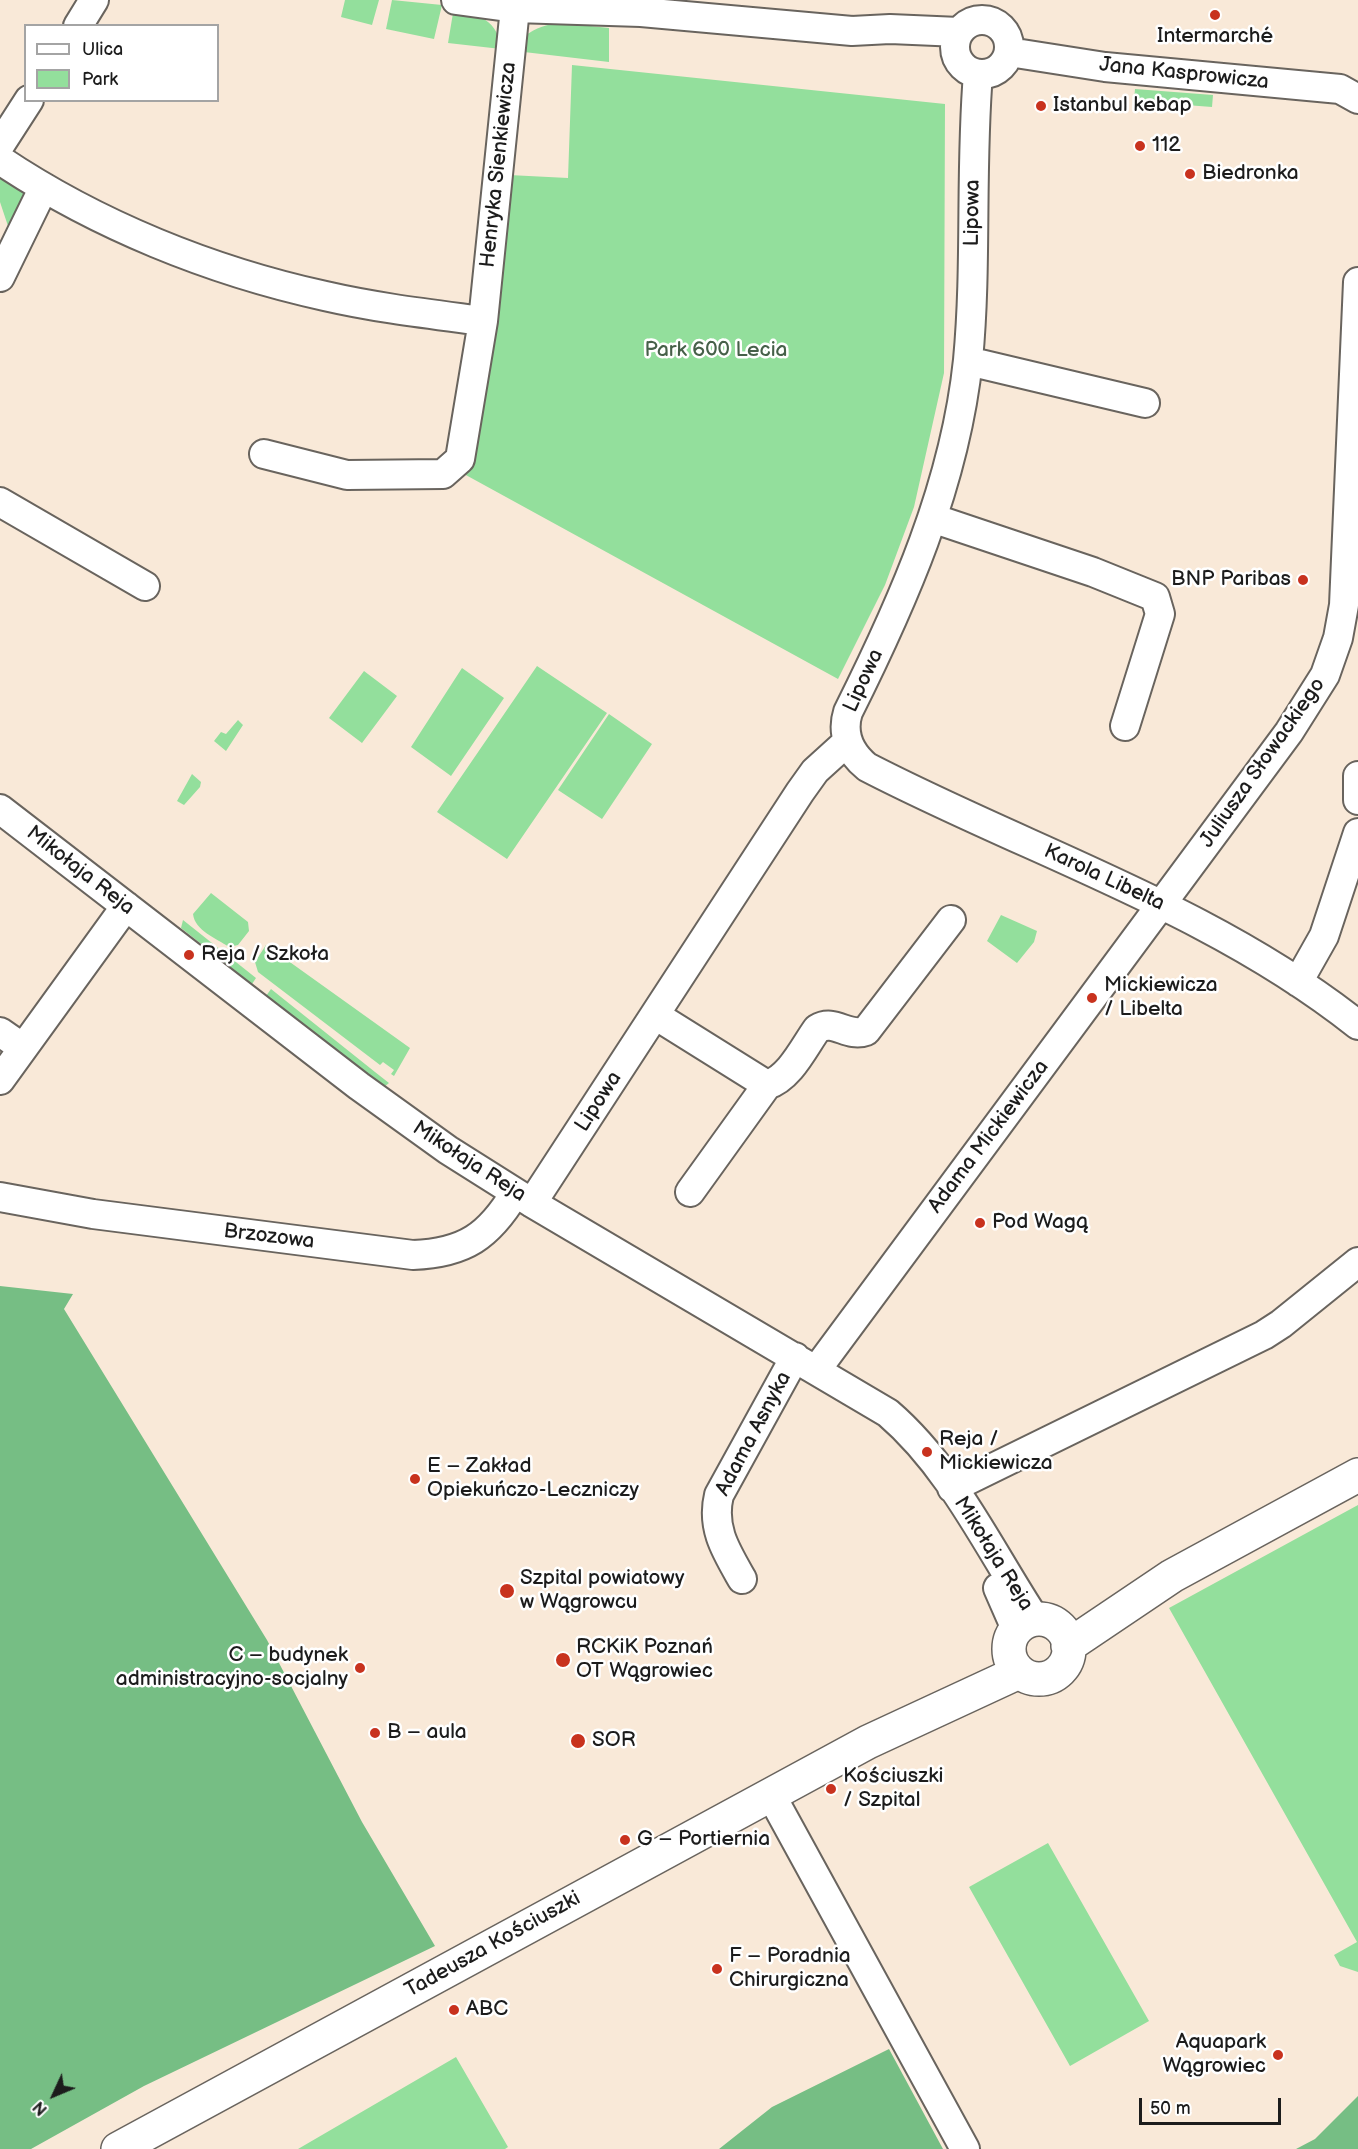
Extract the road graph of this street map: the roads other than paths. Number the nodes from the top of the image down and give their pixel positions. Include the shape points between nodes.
1 (94, 0) edge
2 (456, 0) edge
3 (515, 9) junction
4 (985, 10) edge
5 (79, 24) edge
6 (1009, 52) junction
7 (965, 54) junction
8 (1358, 98) edge
9 (28, 102) edge
10 (0, 145) edge
11 (0, 160) edge
12 (43, 189) junction
13 (0, 277) edge
14 (1358, 282) edge
15 (483, 321) junction
16 (968, 361) junction
17 (1146, 403) dead end
18 (1355, 431) edge
19 (264, 454) dead end
20 (0, 502) edge
21 (932, 518) junction
22 (145, 586) dead end
23 (1125, 726) dead end
24 (847, 742) junction
25 (1358, 776) edge
26 (1358, 800) edge
27 (0, 809) edge
28 (1358, 833) edge
29 (1162, 905) junction
30 (126, 906) junction
31 (951, 920) dead end
32 (1298, 982) junction
33 (656, 1015) junction
34 (1358, 1025) edge
35 (0, 1032) edge
36 (23, 1048) junction
37 (0, 1080) edge
38 (767, 1085) junction
39 (690, 1192) dead end
40 (0, 1197) edge
41 (523, 1198) junction
42 (1358, 1262) edge
43 (806, 1363) junction
44 (1358, 1475) edge
45 (952, 1488) junction
46 (742, 1579) dead end
47 (1034, 1641) junction
48 (771, 1795) junction
49 (118, 2149) edge
50 (965, 2149) edge

1 - 5 street
2 - 3 street
3 - 7 street via 615,10 852,31 890,28
3 - 15 street, Henryka Sienkiewicza
4 - 6 street via 1006,33
4 - 7 street via 968,24
6 - 7 street via 996,70
6 - 8 street, Jana Kasprowicza via 1105,67 1340,89
7 - 16 street, Lipowa
9 - 10 street
11 - 12 street
12 - 13 street
12 - 15 street via 147,238 250,277 327,297
14 - 18 street, Juliusza Słowackiego
15 - 19 street, Henryka Sienkiewicza via 460,459 442,474 347,475
16 - 17 street
16 - 21 street, Lipowa via 956,428
18 - 29 street, Juliusza Słowackiego via 1344,605 1325,675 1289,732
20 - 22 street
21 - 23 street via 1155,597 1160,614
21 - 24 street, Lipowa via 906,589 848,712
24 - 29 street, Karola Libelta via 862,763 881,775
24 - 33 street, Lipowa via 815,771 800,792
25 - 26 street
27 - 30 street, Mikołaja Reja
28 - 32 street via 1324,936
29 - 32 street, Karola Libelta
29 - 43 street, Adama Mickiewicza
30 - 36 street
30 - 41 street, Mikołaja Reja via 359,1086
31 - 38 street via 866,1031 851,1033 824,1025 784,1075
32 - 34 street, Karola Libelta
33 - 38 street
33 - 41 street, Lipowa
35 - 36 street
36 - 37 street
38 - 39 street
40 - 41 street, Brzozowa via 93,1214 413,1255 463,1247
41 - 43 street, Mikołaja Reja
42 - 45 street via 1264,1335
43 - 45 street, Mikołaja Reja via 877,1405 900,1424
43 - 46 street, Adama Asnyka via 719,1495 716,1525
44 - 47 main road, Tadeusza Kościuszki via 1173,1576
45 - 47 street, Mikołaja Reja
47 - 48 main road, Tadeusza Kościuszki via 868,1742
48 - 49 main road, Tadeusza Kościuszki
48 - 50 street

